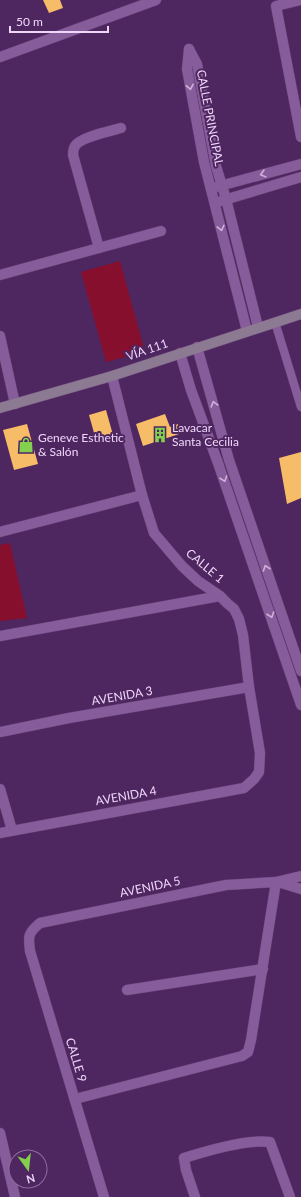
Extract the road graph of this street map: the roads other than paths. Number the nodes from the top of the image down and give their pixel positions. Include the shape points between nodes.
1 (156, 0) edge
2 (300, 0) edge
3 (0, 58) edge
4 (296, 86) edge
5 (121, 128) dead end
6 (301, 137) edge
7 (301, 164) edge
8 (301, 177) edge
9 (222, 185) junction
10 (212, 188) junction
11 (226, 199) junction
12 (215, 202) junction
13 (160, 231) dead end
14 (98, 248) junction
15 (0, 275) edge
16 (301, 314) edge
17 (275, 322) junction
18 (258, 328) junction
19 (247, 331) junction
20 (0, 336) edge
21 (197, 347) junction
22 (180, 353) junction
23 (112, 376) junction
24 (15, 404) junction
25 (0, 408) edge
26 (301, 408) edge
27 (229, 460) junction
28 (218, 463) junction
29 (142, 495) junction
30 (0, 532) edge
31 (273, 591) junction
32 (263, 594) junction
33 (220, 596) junction
34 (0, 636) edge
35 (301, 671) edge
36 (249, 687) junction
37 (301, 705) edge
38 (0, 732) edge
39 (254, 779) joint
40 (0, 789) edge
41 (12, 830) junction
42 (0, 833) edge
43 (301, 876) edge
44 (276, 882) junction
45 (301, 888) edge
46 (31, 930) joint
47 (263, 968) junction
48 (128, 990) dead end
49 (74, 1099) junction
50 (0, 1133) edge
51 (15, 1197) edge
52 (104, 1197) edge
53 (195, 1197) edge
54 (290, 1197) edge

1 - 3 street
2 - 4 street via 276,6
4 - 6 street
5 - 14 street via 83,139 73,151
7 -> 9 street
8 - 11 street
9 - 10 street
9 -> 10 street, CALLE PRINCIPAL via 216,166 197,64 189,49 187,68 204,162
9 - 11 street, CALLE PRINCIPAL
10 - 12 street, CALLE PRINCIPAL
11 - 12 street
11 - 18 street, CALLE PRINCIPAL
12 -> 19 street, CALLE PRINCIPAL
13 - 14 street
14 - 15 street
16 - 17 main road, VÍA 111
17 - 18 main road, VÍA 111
17 - 26 lane
18 - 19 main road, VÍA 111
19 - 21 main road, VÍA 111
20 - 24 street
21 - 22 main road, VÍA 111
27 -> 21 street
22 - 23 main road, VÍA 111
22 - 28 street
23 - 24 main road, VÍA 111
23 - 29 street, CALLE 1
24 - 25 main road, VÍA 111
27 - 28 street
31 -> 27 street
28 -> 32 street
29 - 30 street
29 - 33 street, CALLE 1 via 154,534 182,566
31 - 32 street
31 - 35 street
32 -> 37 street
33 - 34 street
33 - 36 street, CALLE 1 via 234,609 239,619 244,635
36 - 38 street, AVENIDA 3
36 - 39 street, CALLE 1 via 260,753 259,772
39 - 41 street, AVENIDA 4 via 244,788
40 - 41 street
41 - 42 street, AVENIDA 4
43 - 44 street
44 - 45 street
44 - 46 street, AVENIDA 5 via 226,885 40,923
44 - 47 street
46 - 49 street, CALLE 9 via 28,940 30,951
47 - 48 street
47 - 49 street via 248,1052 242,1056
49 - 52 street, CALLE 9
50 - 51 street
53 - 54 street via 184,1158 259,1140 270,1142

